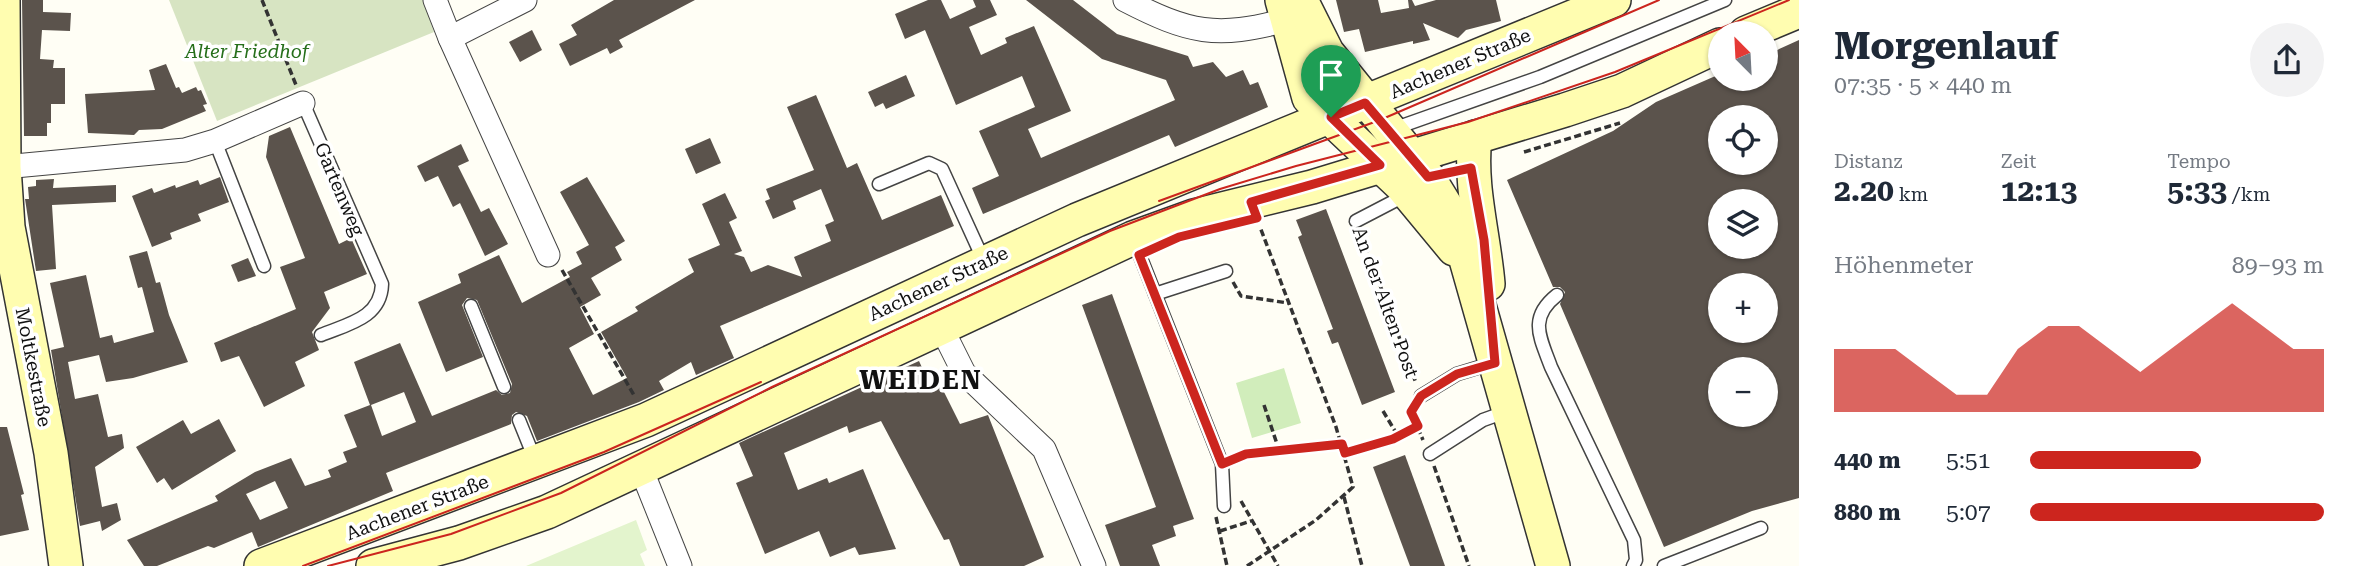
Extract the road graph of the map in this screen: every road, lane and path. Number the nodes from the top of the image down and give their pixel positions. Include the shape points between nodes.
1 (3, 0) edge
2 (262, 0) edge
3 (435, 0) edge
4 (525, 0) edge
5 (1125, 0) edge
6 (1725, 0) edge
7 (1607, 1) edge
8 (1290, 7) edge
9 (1799, 11) edge
10 (1775, 21) edge
11 (450, 38) junction
12 (1708, 51) edge
13 (303, 103) junction
14 (1365, 103) junction
15 (1331, 117) junction
16 (1620, 123) dead end
17 (1475, 137) junction
18 (215, 141) junction
19 (1380, 144) junction
20 (1512, 155) dead end
21 (4, 167) junction
22 (879, 184) dead end
23 (1408, 194) junction
24 (1251, 202) junction
25 (1356, 221) joint
26 (1133, 238) junction
27 (548, 255) joint
28 (984, 261) junction
29 (1466, 264) junction
30 (264, 266) dead end
31 (1226, 271) joint
32 (1155, 294) junction
33 (1556, 295) dead end
34 (1288, 303) junction
35 (471, 306) dead end
36 (940, 325) junction
37 (321, 335) dead end
38 (1495, 363) junction
39 (505, 387) dead end
40 (1421, 396) junction
41 (636, 399) dead end
42 (1264, 405) dead end
43 (1383, 411) dead end
44 (1508, 411) junction
45 (519, 421) dead end
46 (1418, 426) junction
47 (1398, 436) junction
48 (1342, 444) junction
49 (1280, 453) junction
50 (1345, 453) junction
51 (1430, 454) junction
52 (536, 463) junction
53 (1222, 464) junction
54 (640, 466) junction
55 (1344, 497) junction
56 (1224, 506) junction
57 (1251, 521) junction
58 (1761, 528) dead end
59 (1219, 531) junction
60 (1268, 552) junction
61 (66, 566) edge
62 (261, 566) edge
63 (373, 566) edge
64 (680, 566) edge
65 (1094, 566) edge
66 (1227, 566) edge
67 (1247, 566) edge
68 (1278, 566) edge
69 (1362, 566) edge
70 (1469, 566) edge
71 (1553, 566) edge
72 (1633, 566) edge
73 (1664, 566) edge

1 - 21 main road, Moltkestraße
2 - 13 path
3 - 11 street
4 - 11 street
5 - 8 street via 1191,28 1224,33
6 - 19 lane
7 - 14 main road, Aachener Straße
8 - 14 main road
8 - 15 main road via 1309,98
9 - 10 main road
11 - 27 street
12 - 17 main road, Aachener Straße via 1622,91
13 - 18 street
13 - 37 lane, Gartenweg via 382,284 382,297 368,315
14 - 15 main road, Aachener Straße
14 - 19 main road
15 - 19 main road
15 - 28 main road, Aachener Straße
16 - 20 path
17 - 19 main road, Aachener Straße
17 - 38 main road via 1471,168 1484,240
18 - 21 street via 185,150
18 - 30 lane
19 - 23 main road
19 - 24 main road, Aachener Straße
19 - 29 main road via 1448,207
21 - 61 main road, Moltkestraße via 17,287 51,453
22 - 28 lane via 929,163 942,169
23 - 25 lane
23 - 29 main road
24 - 26 main road, Aachener Straße
24 - 34 path
25 - 40 path, An der Alten Post
26 - 32 lane
26 - 36 main road, Aachener Straße
27 - 41 path via 562,270
28 - 52 main road, Aachener Straße via 646,420
29 - 38 main road
31 - 32 lane
31 - 34 path via 1241,296
32 - 53 lane
33 - 72 lane via 1538,316 1540,337 1634,540
34 - 48 path
35 - 39 lane
36 - 54 main road, Aachener Straße
36 - 65 street via 964,373 1044,449
38 - 40 lane via 1457,374
38 - 44 main road
40 - 46 path, An der Alten Post via 1411,412
42 - 49 path
43 - 47 path
44 - 51 lane via 1483,420
44 - 71 main road
45 - 52 lane
46 - 47 path
46 - 51 path, An der Alten Post
47 - 50 path
48 - 49 path
48 - 50 path
49 - 53 path via 1246,454
50 - 55 path via 1353,487
51 - 70 path, An der Alten Post
52 - 62 main road, Aachener Straße
53 - 56 lane
54 - 63 main road, Aachener Straße via 547,512
54 - 64 street
55 - 60 path
55 - 69 path
56 - 57 path via 1240,501
56 - 59 path via 1214,510
57 - 59 path
57 - 60 path
58 - 73 lane
59 - 66 path
60 - 67 path
60 - 68 path

